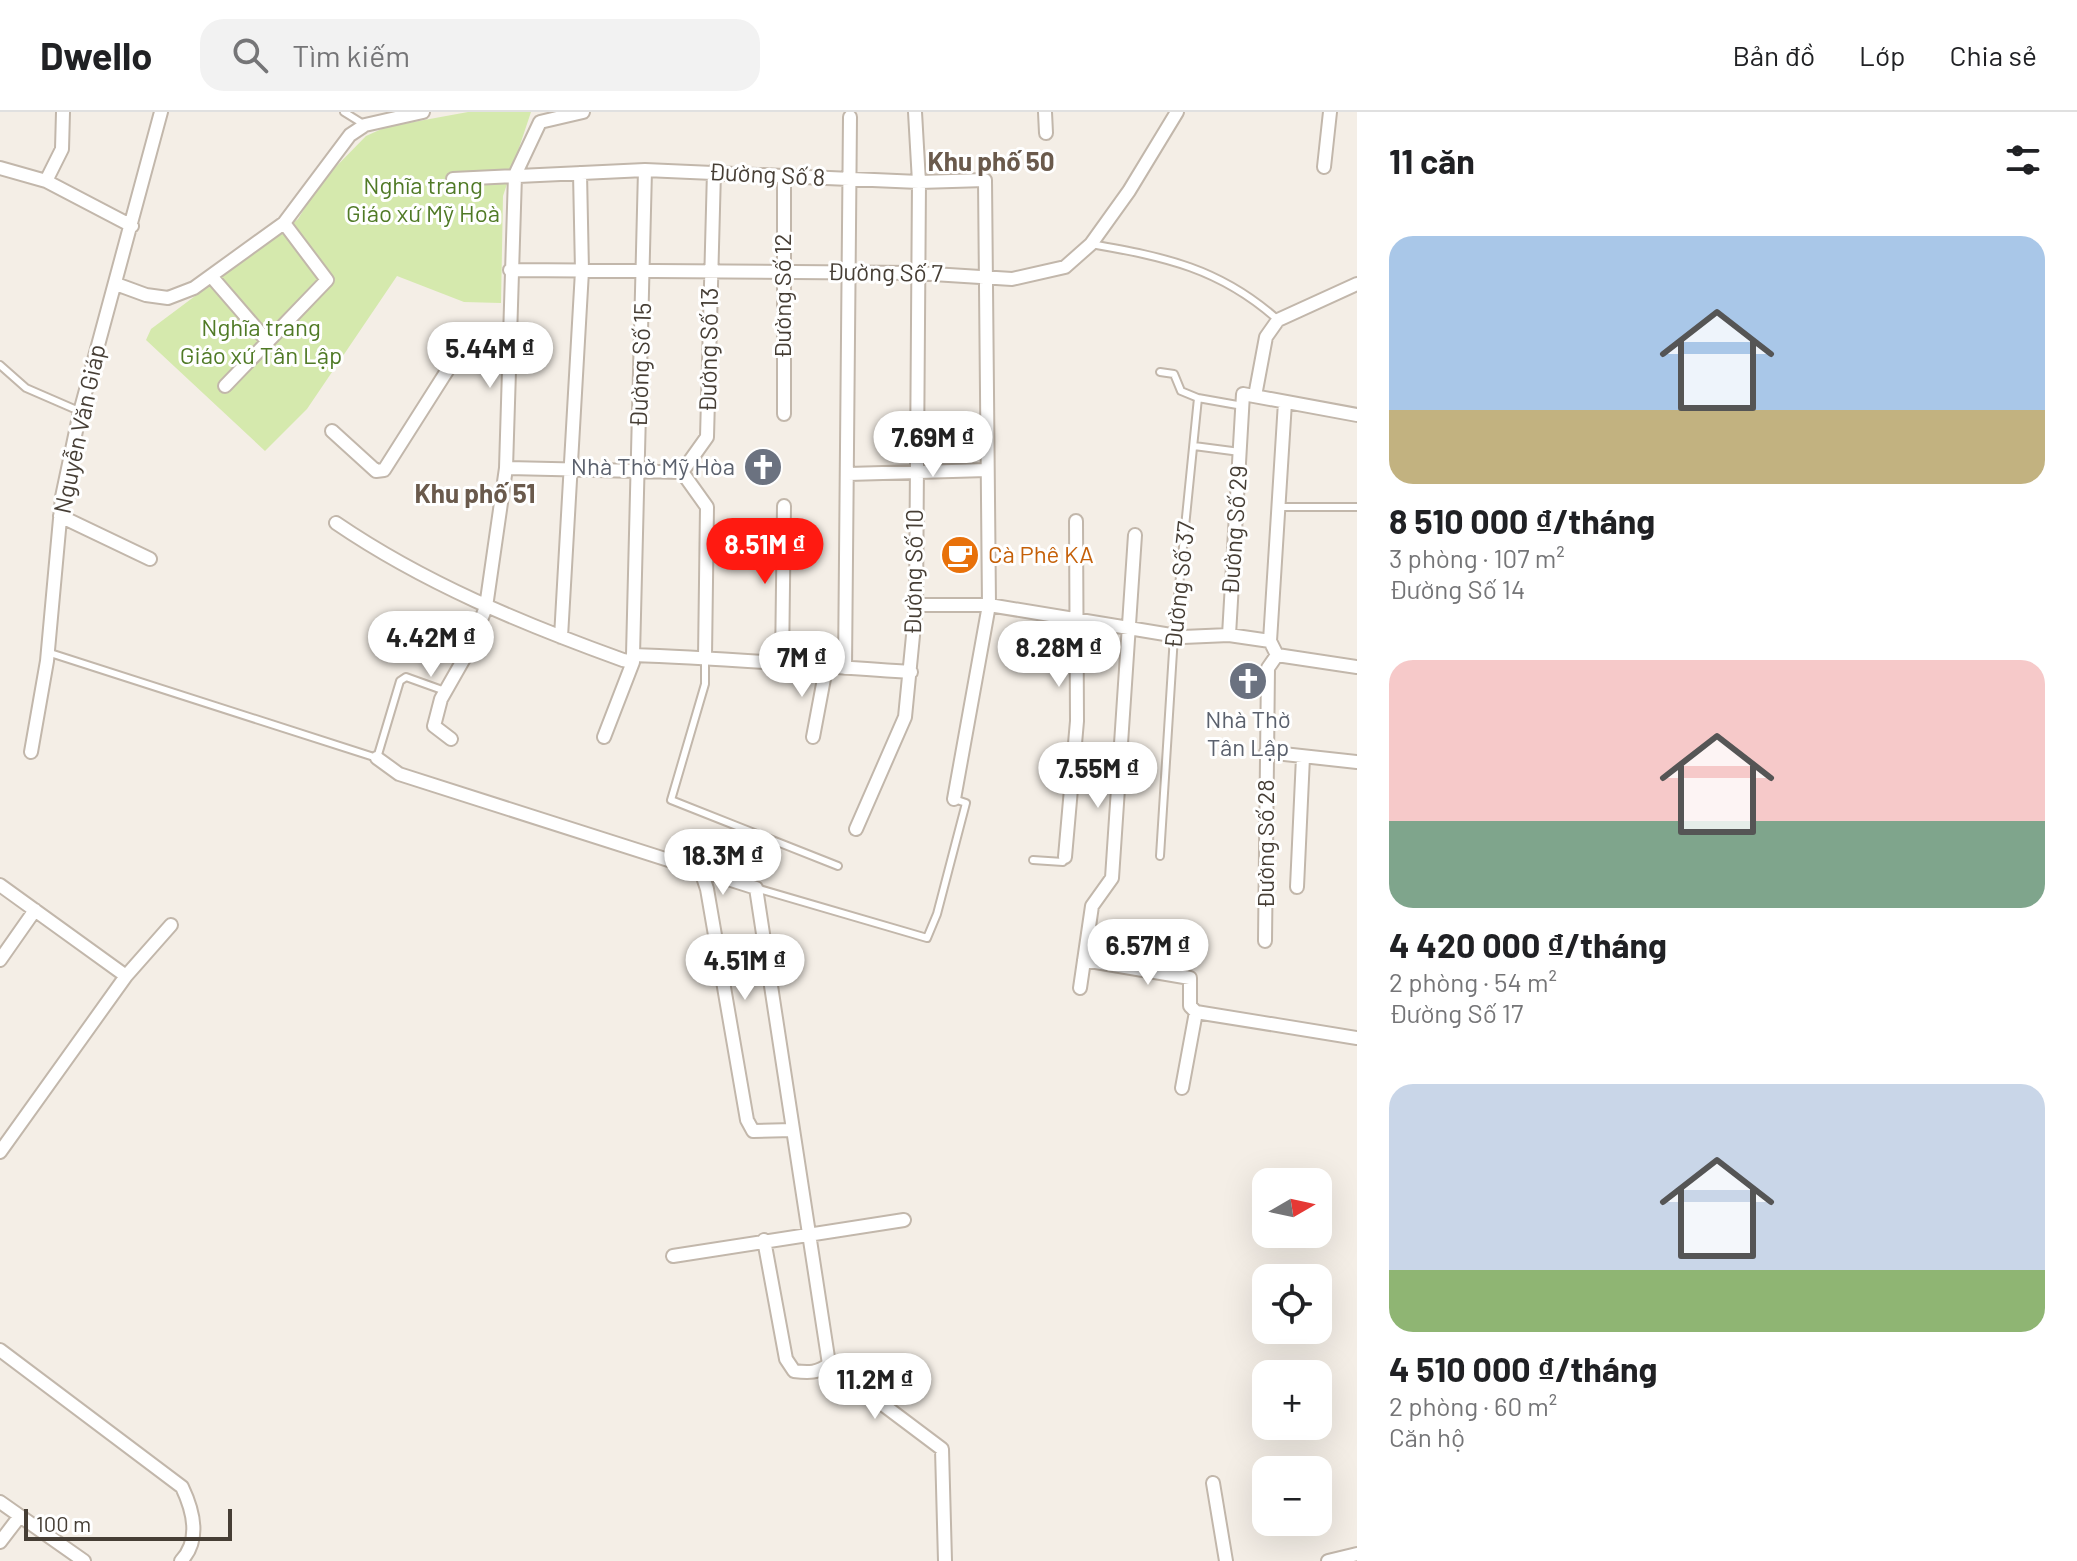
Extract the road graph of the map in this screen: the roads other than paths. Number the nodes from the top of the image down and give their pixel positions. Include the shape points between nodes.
1 (63, 112) edge
2 (161, 112) edge
3 (344, 112) edge
4 (423, 112) edge
5 (583, 112) edge
6 (915, 112) edge
7 (1045, 112) edge
8 (1177, 112) edge
9 (1330, 112) edge
10 (385, 116) edge
11 (540, 117) edge
12 (850, 117) dead end
13 (365, 125) junction
14 (1046, 133) dead end
15 (1324, 167) dead end
16 (0, 168) edge
17 (645, 170) junction
18 (714, 171) junction
19 (580, 173) junction
20 (515, 175) junction
21 (784, 178) junction
22 (849, 178) junction
23 (453, 179) dead end
24 (46, 181) junction
25 (919, 182) junction
26 (284, 223) junction
27 (132, 226) junction
28 (1091, 244) junction
29 (510, 270) junction
30 (644, 270) junction
31 (582, 271) junction
32 (782, 272) junction
33 (710, 273) junction
34 (848, 273) junction
35 (917, 273) junction
36 (986, 275) junction
37 (211, 276) junction
38 (116, 284) junction
39 (1357, 284) edge
40 (1278, 320) junction
41 (268, 342) junction
42 (511, 343) junction
43 (0, 365) edge
44 (1160, 372) dead end
45 (225, 386) dead end
46 (1255, 396) junction
47 (1198, 398) junction
48 (1285, 402) junction
49 (1243, 406) junction
50 (80, 412) junction
51 (784, 414) dead end
52 (1357, 415) edge
53 (332, 431) dead end
54 (1194, 446) junction
55 (1240, 452) junction
56 (506, 468) junction
57 (572, 470) junction
58 (987, 470) junction
59 (638, 471) junction
60 (682, 472) junction
61 (848, 474) junction
62 (915, 474) junction
63 (784, 506) dead end
64 (1278, 507) junction
65 (1357, 507) edge
66 (60, 516) junction
67 (1076, 521) dead end
68 (336, 523) dead end
69 (1135, 535) dead end
70 (150, 559) dead end
71 (916, 605) junction
72 (989, 605) junction
73 (486, 607) junction
74 (1077, 620) junction
75 (1128, 628) junction
76 (1229, 635) junction
77 (1174, 636) junction
78 (561, 637) junction
79 (1270, 641) junction
80 (47, 652) junction
81 (1277, 655) junction
82 (705, 657) junction
83 (633, 659) junction
84 (782, 666) junction
85 (1357, 667) edge
86 (826, 668) junction
87 (845, 668) junction
88 (911, 672) junction
89 (445, 691) junction
90 (604, 737) dead end
91 (813, 737) dead end
92 (451, 739) dead end
93 (31, 752) dead end
94 (1266, 752) junction
95 (1303, 757) junction
96 (377, 758) junction
97 (1357, 762) edge
98 (954, 799) joint
99 (856, 829) dead end
100 (1160, 856) dead end
101 (1065, 857) joint
102 (1033, 860) dead end
103 (838, 866) dead end
104 (701, 871) junction
105 (0, 885) edge
106 (1297, 887) dead end
107 (756, 888) junction
108 (35, 910) junction
109 (171, 925) dead end
110 (1265, 941) dead end
111 (0, 960) edge
112 (1084, 960) junction
113 (126, 976) junction
114 (1080, 988) dead end
115 (1196, 1012) junction
116 (1357, 1038) edge
117 (1182, 1088) dead end
118 (793, 1130) junction
119 (0, 1152) edge
120 (904, 1220) dead end
121 (811, 1233) junction
122 (764, 1240) junction
123 (673, 1256) dead end
124 (0, 1350) edge
125 (829, 1364) junction
126 (1213, 1483) dead end
127 (0, 1502) edge
128 (20, 1516) junction
129 (0, 1542) edge
130 (1357, 1554) edge
131 (84, 1561) edge
132 (181, 1561) edge
133 (945, 1561) edge
134 (1226, 1561) edge
135 (1328, 1561) edge

1 - 24 street via 62,149
2 - 27 street, Nguyễn Văn Giáp
3 - 13 lane
4 - 10 street
5 - 11 street
6 - 25 street, Đường Số 10
7 - 14 street
8 - 28 street, Đường Số 7
9 - 15 street
10 - 13 street
11 - 20 street
12 - 22 street
13 - 26 street via 350,135
16 - 24 street
17 - 18 street, Đường Số 8
17 - 19 street, Đường Số 8
17 - 30 street, Đường Số 15
18 - 21 street, Đường Số 8
18 - 33 street, Đường Số 13
19 - 20 street, Đường Số 8
19 - 31 street
20 - 23 street, Đường Số 8
20 - 29 street
21 - 22 street, Đường Số 8
21 - 32 street, Đường Số 12
22 - 25 street, Đường Số 8
22 - 34 street
24 - 27 street
25 - 35 street, Đường Số 10
25 - 36 street, Đường Số 8 via 985,180
26 - 37 street
26 - 41 street via 327,280
27 - 38 street, Nguyễn Văn Giáp
28 - 36 street, Đường Số 7 via 1065,267 1012,279
28 - 40 lane via 1198,268 1233,285
29 - 31 street, Đường Số 7
29 - 42 street
30 - 31 street, Đường Số 7
30 - 33 street, Đường Số 7
30 - 59 street, Đường Số 15
31 - 57 street
32 - 33 street, Đường Số 7
32 - 34 street, Đường Số 7
32 - 51 street, Đường Số 12
33 - 60 street, Đường Số 13 via 707,437
34 - 35 street, Đường Số 7
34 - 61 street
35 - 36 street, Đường Số 7
35 - 62 street, Đường Số 10
36 - 58 street
37 - 38 street via 168,298
37 - 41 street
38 - 50 street, Nguyễn Văn Giáp
39 - 40 street
40 - 46 street via 1266,337
41 - 45 street
42 - 53 street via 477,339 464,344 384,470 376,471
42 - 56 street
43 - 50 lane via 26,388
44 - 47 lane via 1174,374 1181,391
46 - 48 street
46 - 49 street via 1243,394
47 - 49 lane
47 - 54 lane, Đường Số 37
48 - 52 street
48 - 64 street
49 - 55 street, Đường Số 29
50 - 66 street, Nguyễn Văn Giáp
54 - 55 lane
54 - 77 lane, Đường Số 37
55 - 76 street, Đường Số 29
56 - 57 street
56 - 73 street
57 - 59 street
57 - 78 street
58 - 62 street
58 - 72 street
59 - 60 street
59 - 83 street, Đường Số 15
60 - 82 street via 707,507
61 - 62 street
61 - 87 street
62 - 71 street, Đường Số 10
63 - 84 street
64 - 65 lane
64 - 79 street
66 - 70 street
66 - 80 street, Nguyễn Văn Giáp
67 - 74 street
68 - 73 street
69 - 75 street
71 - 72 street
71 - 88 street, Đường Số 10
72 - 74 street
72 - 98 street
73 - 78 street
73 - 89 street
74 - 75 street
74 - 101 street via 1077,721
75 - 77 street
75 - 112 street via 1112,878 1092,906
76 - 77 street
76 - 79 street
77 - 100 lane, Đường Số 37
78 - 83 street
79 - 81 street
80 - 93 street, Nguyễn Văn Giáp
80 - 96 lane
81 - 85 street
81 - 94 street, Đường Số 28 via 1268,668
82 - 83 street
82 - 84 street
82 - 103 lane via 705,684 671,800
83 - 90 street, Đường Số 15
84 - 86 street
86 - 87 street
86 - 91 street
87 - 88 street
88 - 99 street, Đường Số 10 via 905,717
89 - 92 street via 434,726
89 - 96 lane via 406,677 400,681
94 - 95 street
94 - 110 street, Đường Số 28
95 - 97 street
95 - 106 street
96 - 104 street via 399,774
98 - 107 lane via 966,803 927,938
101 - 102 lane via 1063,862
104 - 107 street
104 - 118 street via 747,1120 753,1131
105 - 108 street
107 - 118 street
108 - 111 street
108 - 113 street
109 - 113 street
112 - 114 street
112 - 115 street via 1187,975 1190,1006
113 - 119 street
115 - 116 street
115 - 117 street
118 - 121 street
120 - 121 street
121 - 122 street
121 - 125 street
122 - 123 street
122 - 125 street via 786,1359 794,1371 811,1373
124 - 132 street via 182,1487 194,1526 189,1553
125 - 133 street via 942,1449
126 - 134 street
127 - 128 street
128 - 129 street
128 - 131 street
130 - 135 street

